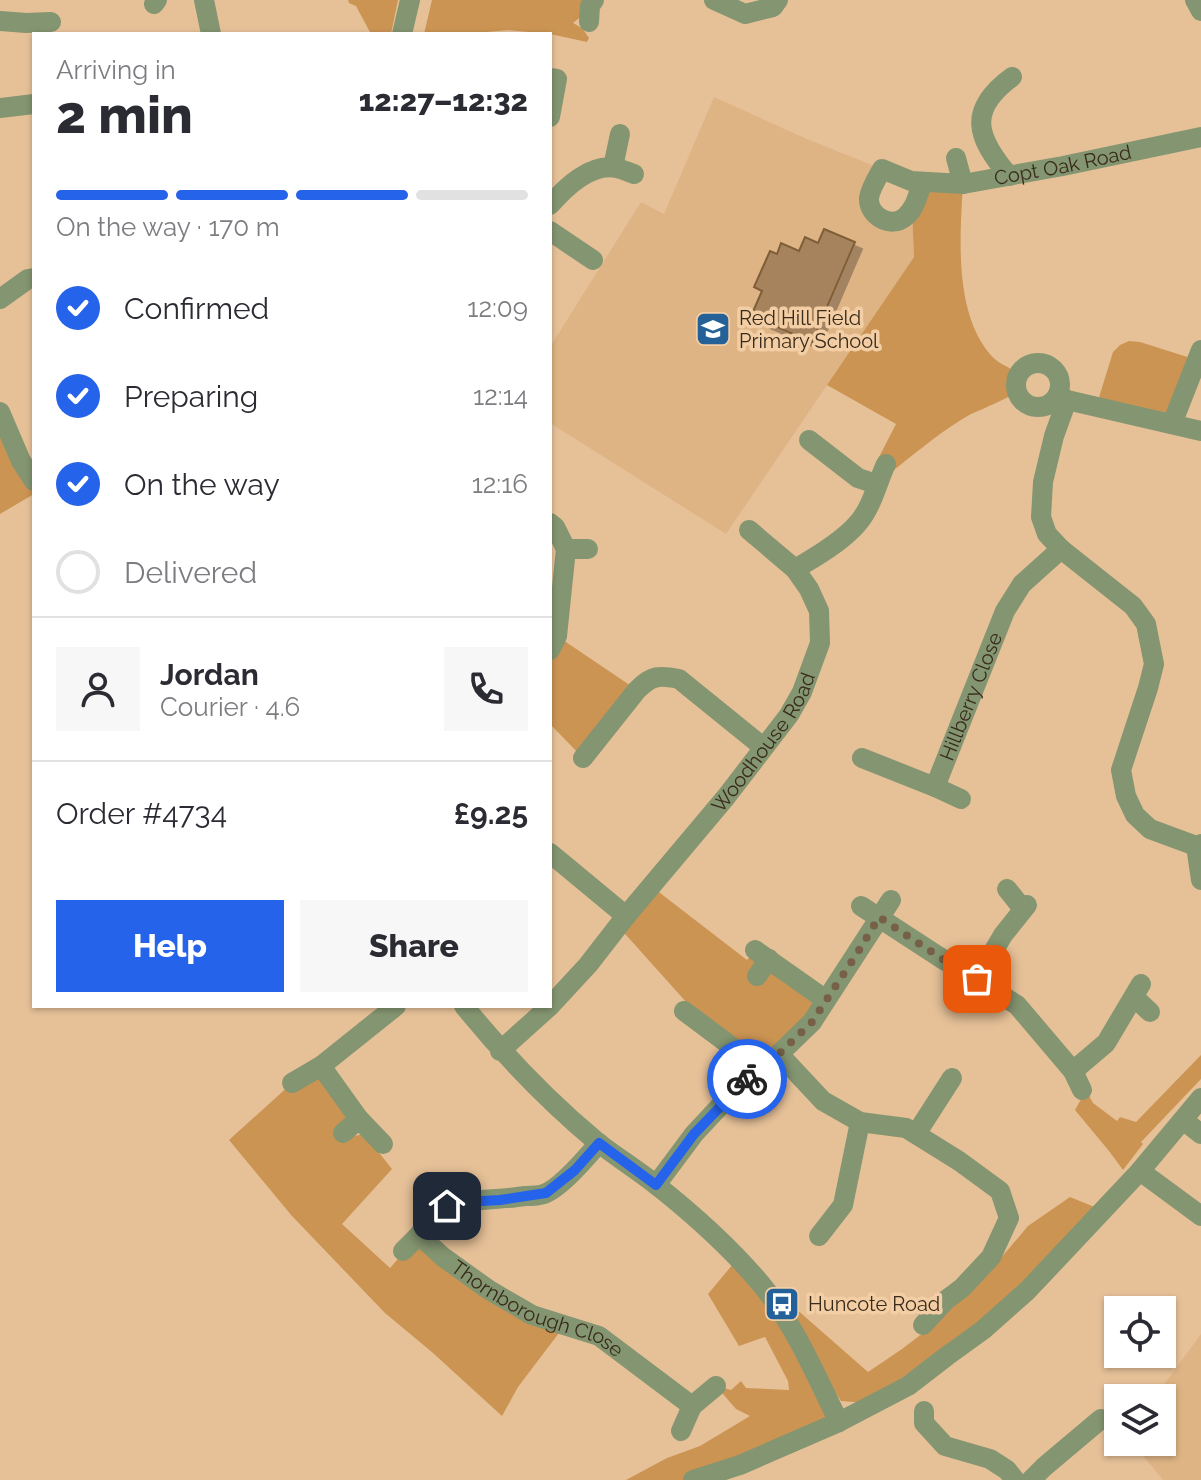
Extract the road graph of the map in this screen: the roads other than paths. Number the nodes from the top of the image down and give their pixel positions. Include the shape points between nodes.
1 (204, 0) edge
2 (410, 0) edge
3 (714, 0) edge
4 (1195, 0) edge
5 (1201, 11) edge
6 (773, 12) edge
7 (0, 21) edge
8 (51, 22) dead end
9 (211, 32) edge
10 (402, 32) edge
11 (1012, 77) dead end
12 (552, 78) edge
13 (32, 104) edge
14 (552, 106) edge
15 (0, 108) edge
16 (620, 134) dead end
17 (1201, 137) edge
18 (956, 158) dead end
19 (613, 167) junction
20 (634, 174) dead end
21 (1009, 176) junction
22 (922, 183) dead end
23 (963, 184) junction
24 (552, 203) edge
25 (552, 232) edge
26 (593, 260) dead end
27 (32, 278) edge
28 (0, 299) edge
29 (1201, 350) edge
30 (0, 412) edge
31 (1172, 424) junction
32 (1201, 431) edge
33 (809, 440) dead end
34 (886, 464) dead end
35 (32, 478) edge
36 (876, 484) junction
37 (552, 525) edge
38 (749, 530) dead end
39 (566, 549) junction
40 (588, 549) dead end
41 (1061, 549) junction
42 (795, 569) junction
43 (552, 646) edge
44 (763, 747) junction
45 (583, 758) dead end
46 (862, 758) dead end
47 (935, 787) junction
48 (961, 799) dead end
49 (1198, 845) edge
50 (552, 855) edge
51 (1201, 880) edge
52 (1007, 889) dead end
53 (891, 900) dead end
54 (861, 906) dead end
55 (626, 916) junction
56 (879, 917) junction
57 (760, 962) dead end
58 (977, 979) junction
59 (826, 1000) junction
60 (552, 1004) edge
61 (388, 1008) edge
62 (466, 1008) edge
63 (548, 1008) edge
64 (684, 1011) dead end
65 (1150, 1012) dead end
66 (500, 1051) junction
67 (779, 1054) junction
68 (321, 1066) junction
69 (759, 1067) junction
70 (952, 1078) dead end
71 (292, 1083) dead end
72 (1201, 1098) edge
73 (359, 1119) junction
74 (1183, 1120) junction
75 (860, 1122) junction
76 (343, 1133) dead end
77 (916, 1134) junction
78 (1201, 1134) edge
79 (599, 1143) junction
80 (383, 1144) dead end
81 (1140, 1171) junction
82 (656, 1185) junction
83 (1201, 1216) edge
84 (419, 1235) junction
85 (819, 1236) dead end
86 (403, 1251) dead end
87 (923, 1325) dead end
88 (716, 1386) dead end
89 (692, 1406) junction
90 (924, 1411) dead end
91 (1101, 1419) dead end
92 (839, 1422) junction
93 (681, 1431) dead end
94 (743, 1472) edge
95 (693, 1480) edge
96 (1015, 1480) edge
97 (1031, 1480) edge

1 - 9 street
2 - 10 street
3 - 6 street via 745,14
4 - 5 street
7 - 8 street
11 - 21 street via 993,92 979,117 986,142
12 - 14 street via 557,79
13 - 15 street
16 - 19 street
17 - 21 street, Copt Oak Road
18 - 23 street
19 - 20 street
19 - 24 street via 593,170
21 - 23 street, Copt Oak Road
22 - 23 street, Copt Oak Road
25 - 26 street
27 - 28 street
29 - 31 street
30 - 35 street
31 - 32 street
31 - 41 street via 1062,397 1043,482 1041,517
33 - 36 street via 858,478
34 - 36 street
36 - 42 street via 858,523
37 - 39 street
38 - 42 street, Woodhouse Road
39 - 40 street
39 - 43 street
41 - 47 street, Hillberry Close via 1022,584 1005,611
41 - 49 street via 1133,606 1146,624 1154,664 1121,770 1126,796 1150,829
42 - 44 street, Woodhouse Road via 819,611 820,643 802,692
44 - 45 street via 679,679 661,676 637,690
44 - 55 street, Woodhouse Road
46 - 47 street, Hillberry Close
47 - 48 street
49 - 51 street
50 - 55 street
52 - 58 street via 1025,907
53 - 56 street
54 - 56 street
55 - 60 street, Woodhouse Road
56 - 58 street
56 - 59 street
57 - 59 street
58 - 65 street via 1017,1005 1078,1080 1138,991
59 - 67 street
61 - 68 street
62 - 66 street
63 - 66 street, Woodhouse Road
64 - 69 street
66 - 79 street
67 - 69 street
67 - 75 street via 823,1101
68 - 71 street
68 - 73 street
69 - 82 street via 694,1134
70 - 77 street
72 - 74 street
73 - 76 street
73 - 80 street
74 - 78 street
74 - 81 street
75 - 77 street
75 - 85 street via 843,1205
77 - 87 street via 1000,1191 1009,1218 991,1257 962,1288 939,1294
79 - 82 street
79 - 84 street via 546,1193 447,1206
81 - 83 street
81 - 92 street via 983,1330 908,1386
82 - 92 street via 763,1286 792,1327
84 - 86 street
84 - 89 street, Thornborough Close via 489,1290 532,1315 599,1336
88 - 89 street
89 - 93 street
90 - 96 street via 924,1423 945,1446 990,1459
91 - 97 street
92 - 94 street
94 - 95 street

